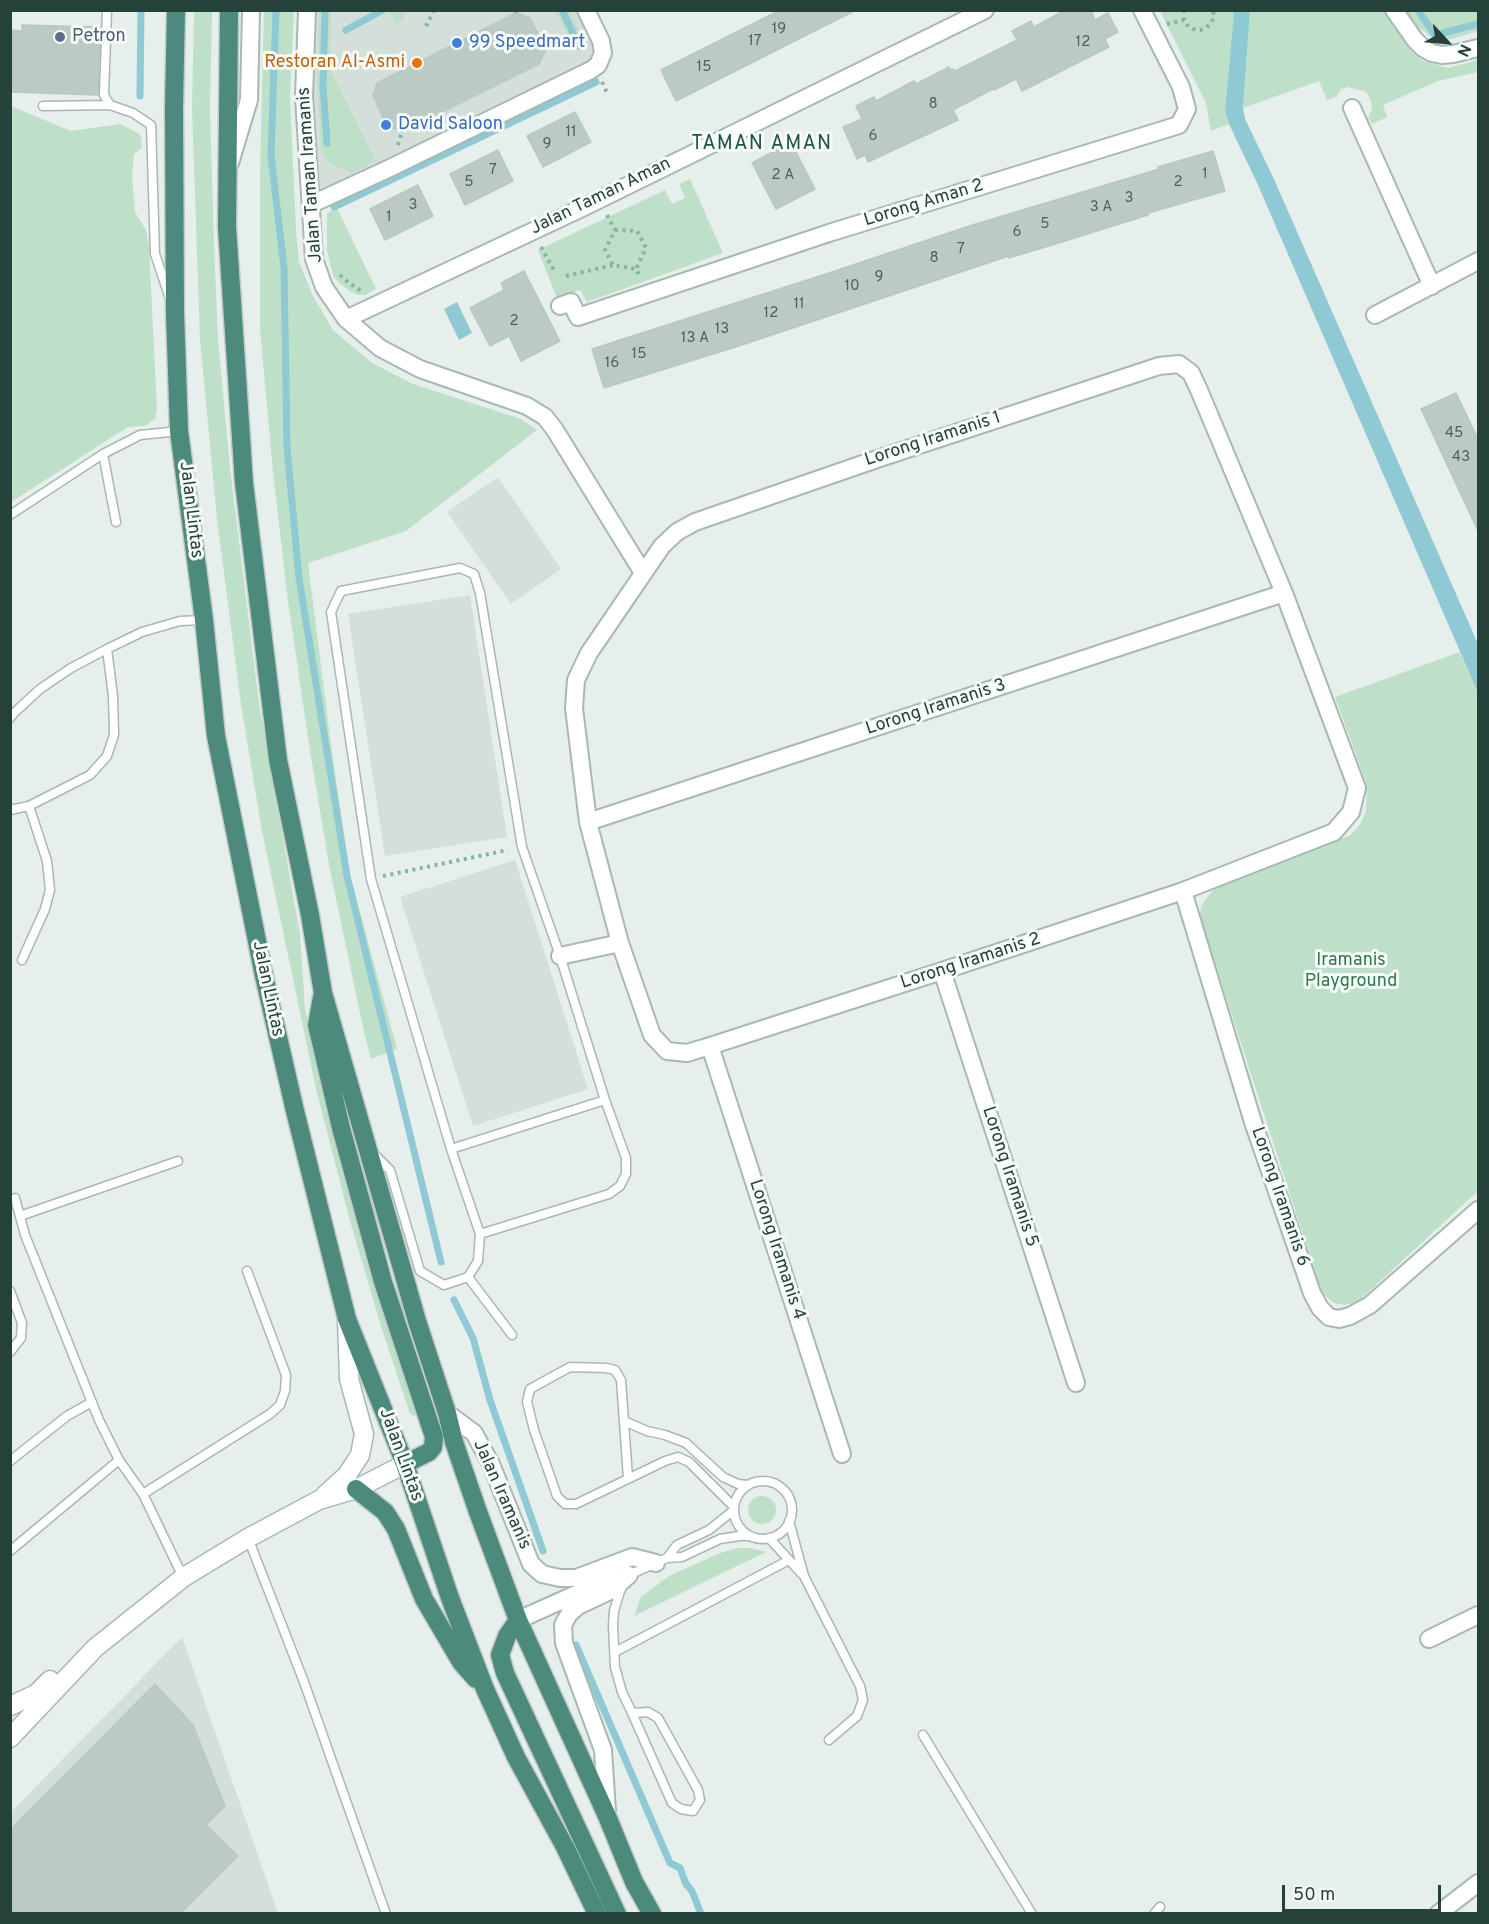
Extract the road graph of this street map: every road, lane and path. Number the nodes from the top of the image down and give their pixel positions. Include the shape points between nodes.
1 (107, 10) edge
2 (176, 10) edge
3 (229, 10) edge
4 (251, 10) edge
5 (307, 10) edge
6 (434, 10) edge
7 (586, 10) edge
8 (985, 10) edge
9 (1142, 10) edge
10 (1184, 10) edge
11 (1213, 10) edge
12 (1394, 10) edge
13 (1184, 20) junction
14 (426, 26) dead end
15 (1161, 26) dead end
16 (1479, 48) edge
17 (601, 81) dead end
18 (607, 93) dead end
19 (110, 105) junction
20 (43, 106) dead end
21 (1352, 108) dead end
22 (228, 172) junction
23 (312, 204) junction
24 (605, 211) dead end
25 (615, 230) junction
26 (539, 243) dead end
27 (1479, 261) edge
28 (613, 265) junction
29 (636, 269) junction
30 (555, 272) dead end
31 (339, 274) dead end
32 (566, 276) dead end
33 (643, 283) dead end
34 (1432, 286) junction
35 (367, 294) dead end
36 (560, 306) dead end
37 (176, 313) junction
38 (1375, 315) dead end
39 (346, 319) junction
40 (179, 431) junction
41 (103, 454) junction
42 (10, 515) edge
43 (116, 522) dead end
44 (643, 573) junction
45 (1284, 593) junction
46 (204, 620) junction
47 (107, 649) junction
48 (10, 718) edge
49 (1357, 788) joint
50 (29, 806) junction
51 (10, 810) edge
52 (588, 822) junction
53 (522, 847) junction
54 (371, 879) junction
55 (1183, 891) junction
56 (620, 943) junction
57 (560, 956) junction
58 (22, 960) dead end
59 (942, 971) junction
60 (323, 993) junction
61 (710, 1046) junction
62 (605, 1100) junction
63 (367, 1147) junction
64 (451, 1149) junction
65 (178, 1161) dead end
66 (15, 1198) dead end
67 (1479, 1210) edge
68 (20, 1216) junction
69 (480, 1234) junction
70 (248, 1271) dead end
71 (468, 1277) junction
72 (10, 1290) edge
73 (347, 1319) junction
74 (512, 1335) dead end
75 (10, 1352) edge
76 (1076, 1383) dead end
77 (92, 1402) junction
78 (447, 1413) junction
79 (624, 1421) junction
80 (842, 1454) dead end
81 (119, 1460) junction
82 (10, 1461) edge
83 (405, 1464) junction
84 (628, 1478) junction
85 (748, 1485) junction
86 (356, 1489) junction
87 (143, 1494) junction
88 (320, 1500) junction
89 (734, 1508) junction
90 (789, 1521) junction
91 (751, 1536) junction
92 (248, 1538) junction
93 (769, 1538) junction
94 (10, 1551) edge
95 (789, 1560) junction
96 (661, 1561) junction
97 (629, 1575) junction
98 (804, 1576) junction
99 (184, 1577) junction
100 (1479, 1615) edge
101 (518, 1620) junction
102 (1429, 1639) dead end
103 (95, 1648) junction
104 (615, 1652) junction
105 (485, 1689) junction
106 (10, 1706) edge
107 (632, 1713) junction
108 (923, 1735) dead end
109 (10, 1738) edge
110 (829, 1740) dead end
111 (607, 1816) junction
112 (1479, 1883) edge
113 (386, 1914) edge
114 (597, 1914) edge
115 (617, 1914) edge
116 (652, 1914) edge
117 (1032, 1914) edge
118 (1438, 1914) edge

1 - 19 lane via 104,95
2 - 37 highway, Jalan Lintas
3 - 22 highway
4 - 22 street via 249,100
5 - 23 street, Jalan Taman Iramanis via 304,97
6 - 14 path
7 - 23 street via 602,41 603,53 591,70
8 - 39 street, Jalan Taman Aman
9 - 36 street, Lorong Aman 2 via 1181,87 1187,109 1179,125 829,233 578,317 571,302
10 - 13 path
11 - 13 path via 1214,17 1206,28 1193,29
12 - 16 street via 1415,40 1432,53 1453,54
13 - 15 path
17 - 18 path
19 - 20 lane
19 - 37 lane via 151,125 155,254
21 - 34 street
22 - 60 highway via 227,226 244,483 278,760
23 - 39 street, Jalan Taman Iramanis via 314,259 324,287
24 - 25 path
25 - 28 path via 605,250
25 - 29 path via 637,231 646,248
26 - 30 path
27 - 34 street
28 - 29 path
28 - 32 path
29 - 33 path
31 - 35 path
34 - 38 street
37 - 40 highway, Jalan Lintas
39 - 44 street, Jalan Taman Iramanis via 380,348 420,369 528,406 545,417
40 - 41 lane via 140,435
40 - 46 highway, Jalan Lintas
41 - 42 lane
41 - 43 lane
44 - 45 street, Lorong Iramanis 1 via 662,546 695,522 1148,369 1179,364 1191,373 1199,390
44 - 52 street, Lorong Iramanis 1 via 589,653 576,680 574,708
45 - 49 street, Lorong Iramanis 1
45 - 52 street, Lorong Iramanis 3
46 - 47 lane via 180,621 142,632
46 - 73 highway, Jalan Lintas via 216,736 240,861 295,1111
47 - 48 lane via 40,689
47 - 50 lane via 114,735 107,756 90,775
49 - 55 street, Lorong Iramanis 2 via 1351,812 1334,832
50 - 51 lane
50 - 58 lane via 47,861 50,890
52 - 56 street, Lorong Iramanis 1
53 - 54 path
53 - 54 lane via 474,574 460,568 341,591 331,612
53 - 57 lane
54 - 64 lane
55 - 59 street, Lorong Iramanis 2
55 - 67 street, Lorong Iramanis 6 via 1253,1122 1320,1308 1329,1317 1339,1319 1370,1305
56 - 57 street
56 - 61 street, Lorong Iramanis 2 via 652,1035 667,1051 687,1053
57 - 62 lane
59 - 61 street, Lorong Iramanis 2
59 - 76 street, Lorong Iramanis 5
60 - 63 highway
60 - 83 highway via 317,1025 341,1128 383,1282 434,1437 429,1452
61 - 80 street, Lorong Iramanis 4
62 - 64 lane
62 - 69 lane via 626,1158 626,1174 620,1186 609,1194
63 - 71 lane via 390,1170 420,1271 444,1285
63 - 78 highway
64 - 69 lane
65 - 68 lane
66 - 68 lane
68 - 77 lane
69 - 71 lane via 478,1261
70 - 87 lane via 286,1375 280,1405
71 - 74 lane
72 - 75 lane via 22,1323 21,1338
73 - 83 highway, Jalan Lintas
73 - 88 street via 349,1379 364,1434 360,1455 347,1475
77 - 81 lane
77 - 82 lane via 67,1416
78 - 96 street, Jalan Iramanis via 474,1433 491,1464 531,1564 542,1574 576,1578 632,1557
78 - 101 highway
79 - 84 lane
79 - 84 lane via 621,1380 615,1370 570,1367 530,1389 527,1402 534,1430 557,1496 565,1504 576,1504
79 - 85 lane via 686,1443 723,1477
81 - 87 lane
81 - 94 lane
83 - 86 street
83 - 105 highway, Jalan Lintas
84 - 89 lane via 678,1457 689,1462
85 - 89 lane via 736,1498
85 - 90 lane via 765,1481 782,1488 791,1503
86 - 88 street
86 - 105 highway via 385,1512 404,1546 423,1599 461,1662
87 - 99 lane
88 - 92 street
89 - 91 lane via 738,1524
89 - 96 lane via 709,1530 677,1545
90 - 93 lane via 785,1529
90 - 98 lane
91 - 93 lane
91 - 96 lane via 720,1539 682,1557
92 - 99 street
92 - 113 lane
93 - 95 lane
95 - 98 lane
95 - 104 lane
96 - 97 lane
97 - 101 street via 601,1582
97 - 104 lane via 614,1611
97 - 111 street via 612,1590 578,1606 563,1625 564,1643 603,1750
98 - 110 lane via 860,1686 863,1700 857,1716
99 - 103 street
100 - 102 street
101 - 111 highway
101 - 115 highway via 500,1654 505,1672
103 - 106 street via 61,1668 36,1694
103 - 109 street
104 - 107 lane via 615,1667
105 - 114 highway, Jalan Lintas
107 - 107 lane via 672,1803 693,1811 700,1800 698,1790 658,1718 648,1712
108 - 117 lane
111 - 116 highway via 634,1882
112 - 118 street

